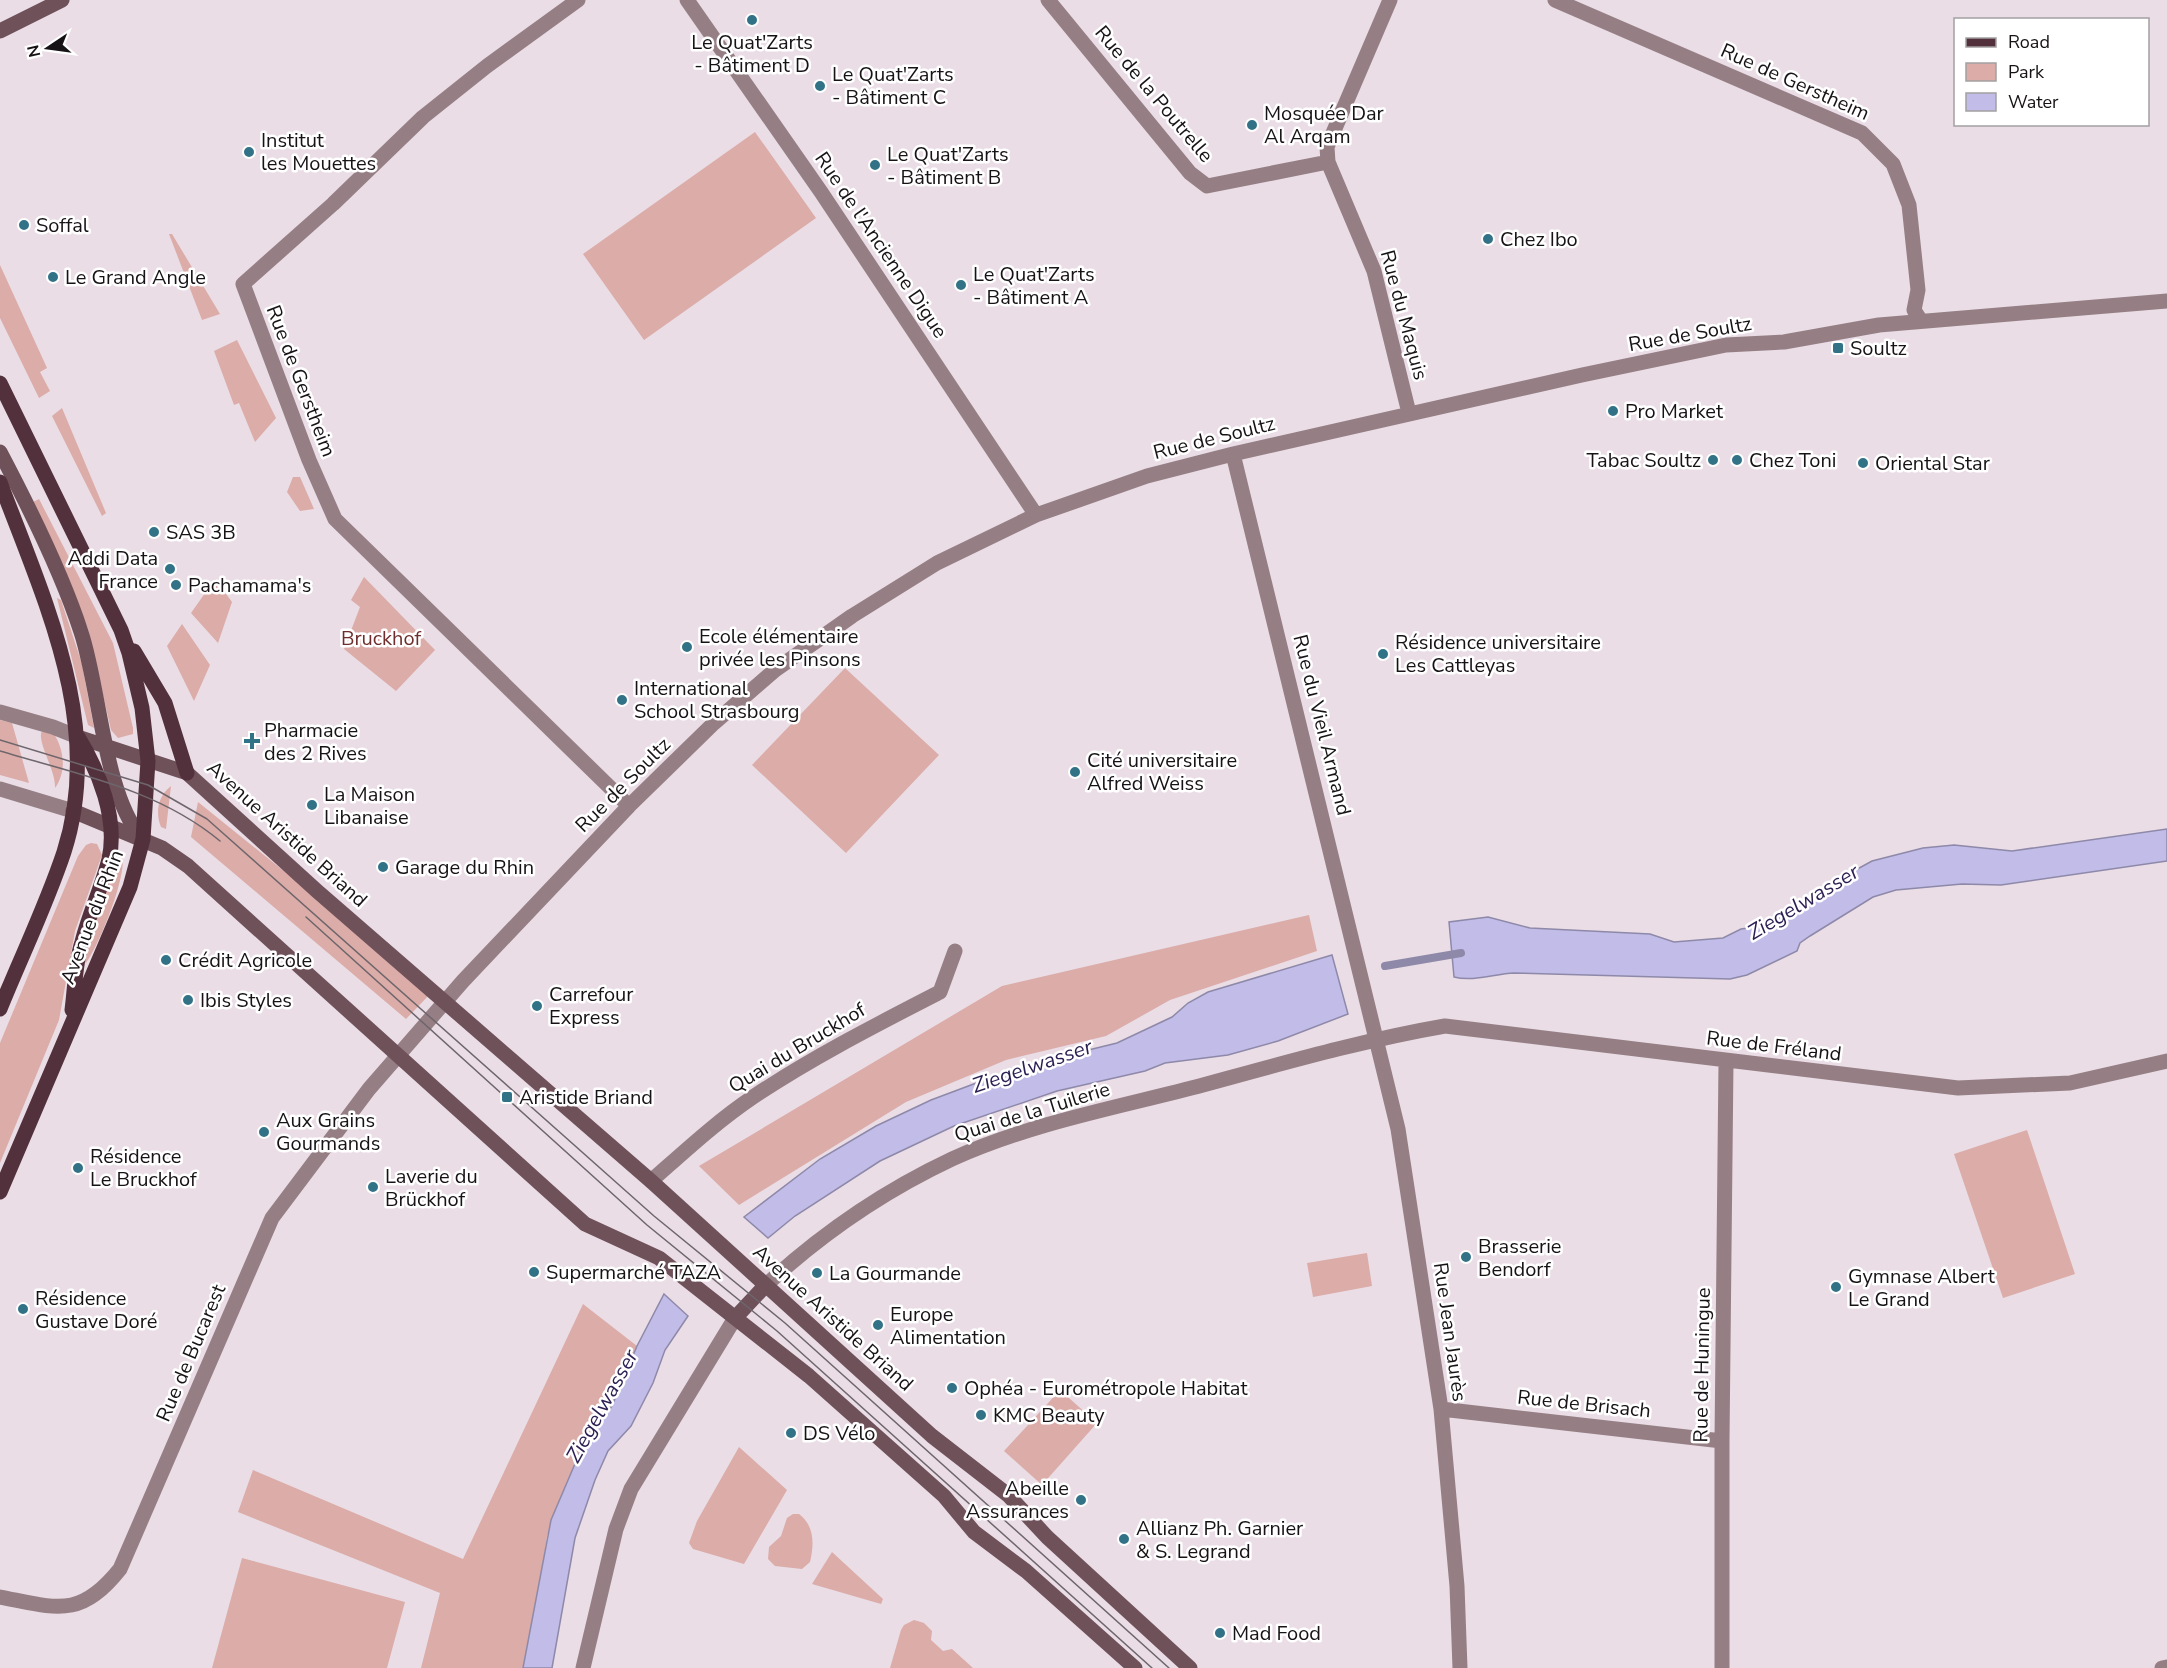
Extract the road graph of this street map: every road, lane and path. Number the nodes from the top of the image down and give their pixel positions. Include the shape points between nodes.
1 (62, 0) edge
2 (578, 0) edge
3 (687, 0) edge
4 (1048, 0) edge
5 (1390, 0) edge
6 (1555, 0) edge
7 (0, 31) edge
8 (1328, 162) junction
9 (2167, 301) edge
10 (1921, 321) junction
11 (0, 383) edge
12 (1408, 413) junction
13 (0, 452) edge
14 (1233, 454) junction
15 (0, 482) edge
16 (1036, 515) junction
17 (122, 630) junction
18 (0, 712) edge
19 (78, 737) junction
20 (107, 747) junction
21 (148, 761) junction
22 (187, 773) junction
23 (0, 789) edge
24 (629, 806) junction
25 (73, 811) junction
26 (110, 825) junction
27 (143, 839) junction
28 (955, 951) dead end
29 (445, 1002) junction
30 (1369, 1007) joint
31 (0, 1009) edge
32 (69, 1031) junction
33 (1377, 1039) junction
34 (398, 1055) junction
35 (2167, 1061) edge
36 (1726, 1062) junction
37 (651, 1181) junction
38 (0, 1192) edge
39 (765, 1286) junction
40 (735, 1318) junction
41 (1441, 1409) junction
42 (1722, 1441) junction
43 (0, 1597) edge
44 (2167, 1666) edge
45 (584, 1668) edge
46 (1135, 1668) edge
47 (1190, 1668) edge
48 (1460, 1668) edge
49 (1722, 1668) edge
50 (2162, 1668) edge

1 - 7 main road
2 - 24 street, Rue de Gerstheim via 432,110 243,284 335,519
3 - 16 street, Rue de l'Ancienne Digue via 821,192
4 - 8 street, Rue de la Poutrelle via 1190,173 1207,186
5 - 8 street via 1327,147
6 - 10 street, Rue de Gerstheim via 1862,133 1893,164 1909,205 1918,290 1914,310
8 - 12 street, Rue du Maquis via 1374,271
9 - 10 street, Rue de Soultz
10 - 12 street, Rue de Soultz via 1784,342 1726,345
11 - 17 main road, Avenue du Rhin
12 - 14 street, Rue de Soultz
13 - 20 main road via 81,631
14 - 16 street, Rue de Soultz via 1147,476
14 - 30 street, Rue du Vieil Armand
15 - 19 main road via 52,624 68,677
16 - 24 street, Rue de Soultz via 937,563 775,670
17 - 21 main road, Avenue du Rhin via 142,708
17 - 22 main road via 165,703
18 - 19 street
19 - 20 main road, Avenue Aristide Briand
19 - 25 main road
19 - 26 main road via 100,782
20 - 21 main road, Avenue Aristide Briand
20 - 27 main road via 120,802
21 - 22 main road, Avenue Aristide Briand
21 - 27 main road, Avenue du Rhin
22 - 29 main road, Avenue Aristide Briand
23 - 25 street
24 - 29 street, Rue de Soultz
25 - 26 main road
25 - 31 main road via 64,851
26 - 27 main road
26 - 32 main road via 109,858 81,943
27 - 32 main road, Avenue du Rhin via 122,908
27 - 34 main road via 188,866
28 - 37 street, Quai du Bruckhof via 940,992 836,1045 752,1098 702,1135
29 - 34 street
29 - 37 main road, Avenue Aristide Briand
30 - 33 street, Rue Jean Jaurès
32 - 38 main road, Avenue du Rhin
33 - 36 street, Rue de Fréland via 1445,1026
33 - 39 street, Quai de la Tuilerie via 1026,1132 952,1159 874,1201
33 - 41 street, Rue Jean Jaurès via 1398,1129
34 - 40 main road via 585,1224 659,1258
34 - 43 street, Rue de Bucarest via 272,1218 120,1569 97,1595 78,1605 52,1607
35 - 36 street, Rue de Fréland via 2070,1083 1958,1088
36 - 42 street, Rue de Huningue
37 - 39 main road, Avenue Aristide Briand
39 - 40 main road, Quai de la Tuilerie
39 - 47 main road, Avenue Aristide Briand via 932,1436 1008,1495 1047,1537
40 - 45 street, Quai de la Tuilerie via 631,1489 616,1529
40 - 46 main road via 809,1376 944,1496 974,1532 1026,1571
41 - 42 street, Rue de Brisach
41 - 48 street, Rue Jean Jaurès via 1457,1586
42 - 49 street, Rue de Huningue
44 - 50 street

